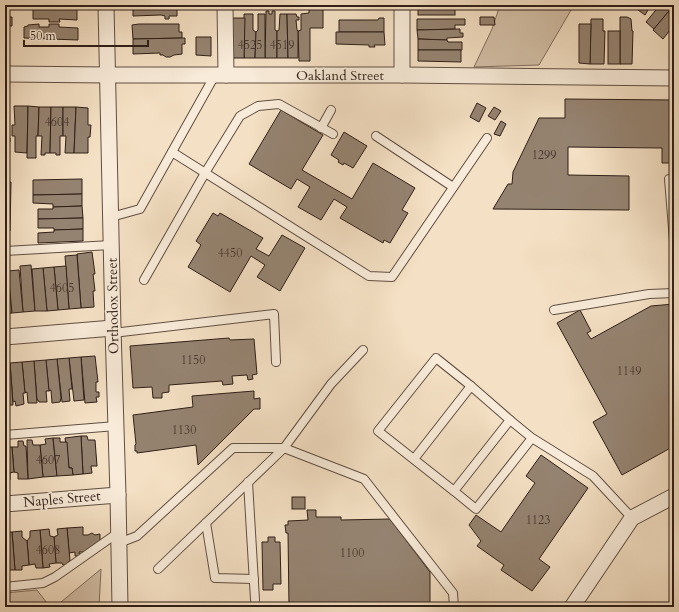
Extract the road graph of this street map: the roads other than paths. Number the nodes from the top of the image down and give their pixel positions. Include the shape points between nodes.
1 (106, 5) edge
2 (225, 5) edge
3 (402, 5) edge
4 (5, 74) edge
5 (108, 75) junction
6 (221, 75) junction
7 (402, 75) junction
8 (674, 78) edge
9 (331, 110) dead end
10 (321, 128) junction
11 (333, 134) dead end
12 (376, 136) dead end
13 (487, 138) dead end
14 (172, 152) junction
15 (205, 173) junction
16 (669, 179) dead end
17 (453, 187) junction
18 (111, 218) junction
19 (674, 241) edge
20 (111, 245) junction
21 (5, 251) edge
22 (144, 280) dead end
23 (674, 293) edge
24 (554, 310) dead end
25 (113, 330) junction
26 (5, 337) edge
27 (363, 350) dead end
28 (276, 362) dead end
29 (471, 386) junction
30 (510, 420) junction
31 (116, 426) junction
32 (5, 435) edge
33 (532, 438) junction
34 (284, 448) junction
35 (414, 459) junction
36 (248, 482) junction
37 (454, 491) junction
38 (118, 495) junction
39 (674, 496) edge
40 (5, 504) edge
41 (632, 518) junction
42 (206, 523) junction
43 (119, 538) junction
44 (158, 570) dead end
45 (254, 579) junction
46 (5, 587) edge
47 (255, 600) dead end
48 (120, 607) edge
49 (454, 607) edge
50 (572, 607) edge

1 - 5 street, Orthodox Street
2 - 6 street
3 - 7 street
4 - 5 street, Oakland Street
5 - 6 street, Oakland Street
5 - 18 street, Orthodox Street
6 - 7 street, Oakland Street
6 - 14 lane
7 - 8 street, Oakland Street
9 - 10 lane
10 - 11 lane
10 - 15 lane via 279,104 258,106 240,116
12 - 17 lane
13 - 17 lane
14 - 15 lane
14 - 18 lane via 140,208
15 - 17 lane via 369,276 392,277
15 - 22 lane
16 - 19 lane
18 - 20 street, Orthodox Street
20 - 21 lane
20 - 25 street, Orthodox Street
23 - 24 lane via 649,294
25 - 26 street
25 - 28 lane via 274,314
25 - 31 street, Orthodox Street
27 - 34 lane via 331,384
29 - 30 lane
29 - 35 lane
29 - 35 lane via 436,358 378,431
30 - 33 lane
30 - 37 lane
31 - 32 lane
31 - 38 street, Orthodox Street
33 - 37 lane via 476,509
33 - 41 lane via 592,476
34 - 36 lane
34 - 43 lane via 233,448 137,536
34 - 49 lane via 364,479 453,593
35 - 37 lane
36 - 42 lane
36 - 45 lane
38 - 40 street, Naples Street
38 - 43 street, Orthodox Street
39 - 41 street
41 - 50 street
42 - 44 lane
42 - 45 lane via 214,578
43 - 46 lane via 55,577 43,582
43 - 48 street, Orthodox Street
45 - 47 lane

